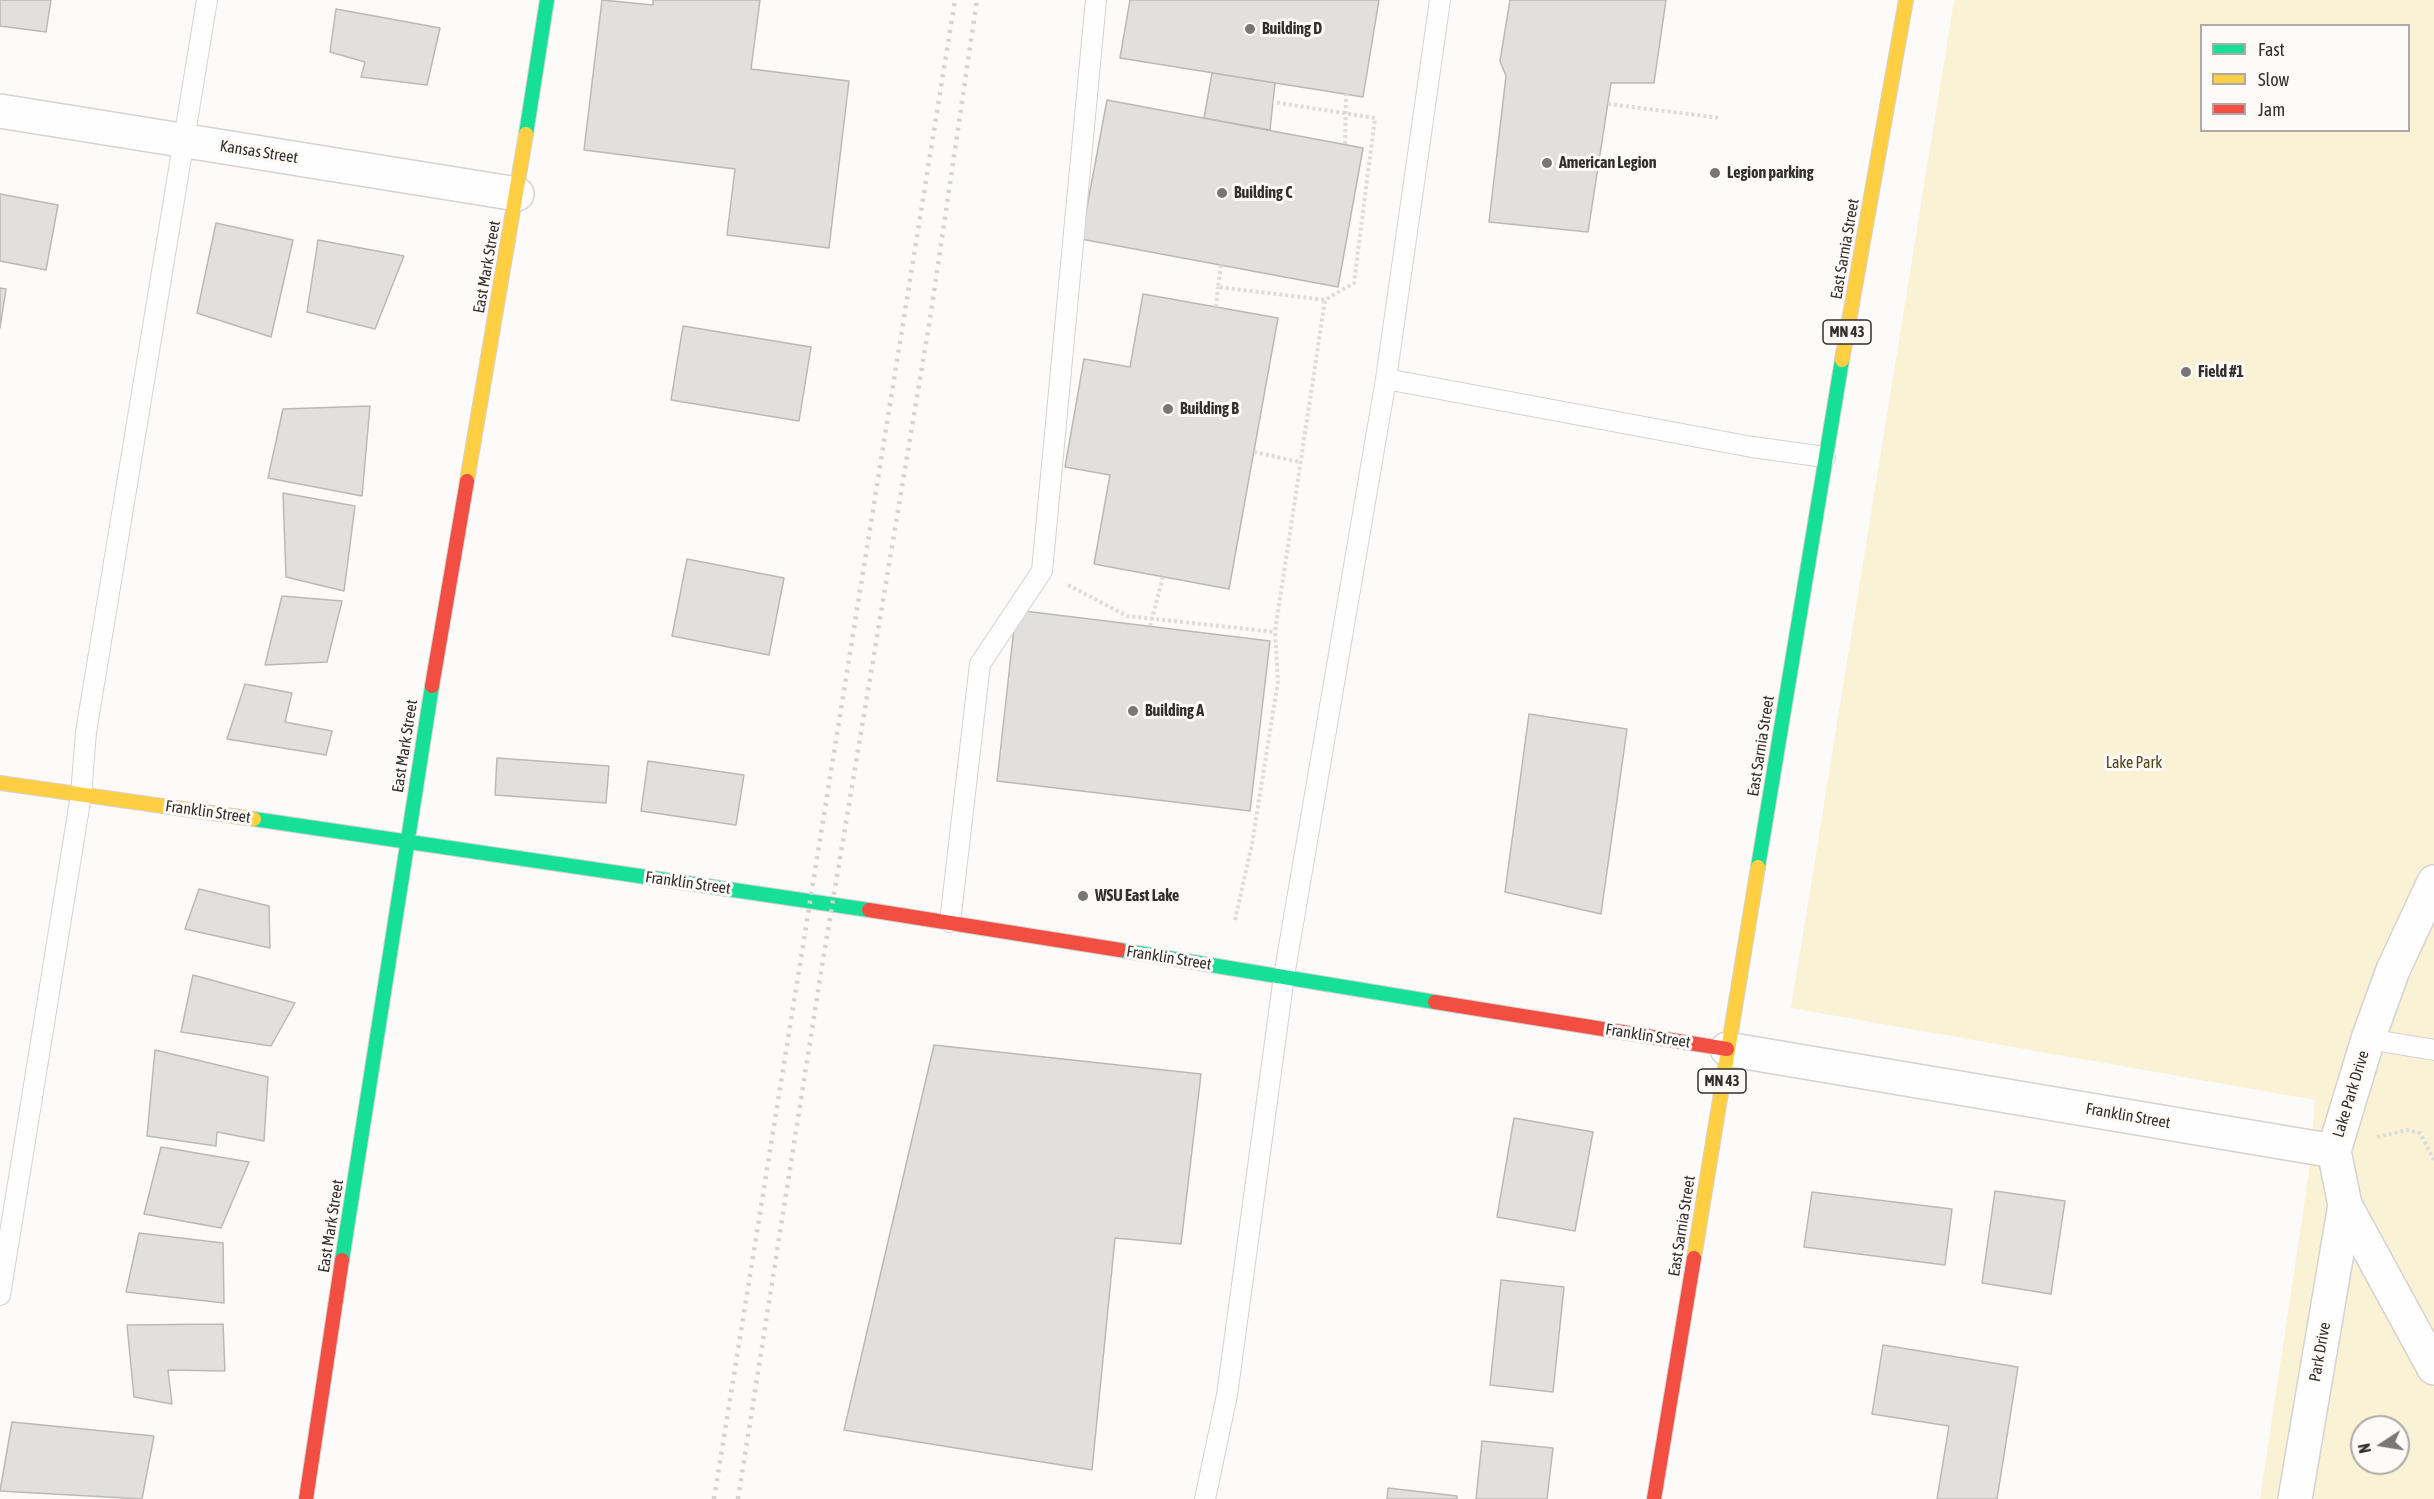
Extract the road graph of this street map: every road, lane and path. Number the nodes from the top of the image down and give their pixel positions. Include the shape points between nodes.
1 (207, 0) edge
2 (547, 0) edge
3 (1096, 0) edge
4 (1440, 0) edge
5 (1906, 0) edge
6 (1346, 94) dead end
7 (1273, 102) dead end
8 (1608, 104) dead end
9 (0, 111) edge
10 (1344, 113) junction
11 (1721, 118) dead end
12 (185, 140) junction
13 (1345, 144) dead end
14 (517, 194) junction
15 (1221, 265) dead end
16 (1218, 287) junction
17 (1325, 300) junction
18 (1216, 307) dead end
19 (1386, 379) junction
20 (1254, 452) dead end
21 (1825, 457) junction
22 (1300, 462) junction
23 (1042, 571) junction
24 (1163, 577) dead end
25 (1153, 619) junction
26 (1150, 626) dead end
27 (1275, 632) junction
28 (0, 783) edge
29 (81, 795) junction
30 (407, 842) junction
31 (2434, 882) edge
32 (1235, 920) dead end
33 (950, 922) junction
34 (2425, 922) edge
35 (1284, 976) junction
36 (2368, 1039) junction
37 (1727, 1049) junction
38 (2434, 1050) edge
39 (2334, 1151) junction
40 (2434, 1160) edge
41 (2345, 1205) junction
42 (0, 1295) edge
43 (2434, 1368) edge
44 (306, 1499) edge
45 (1205, 1499) edge
46 (1654, 1499) edge
47 (2295, 1499) edge

1 - 12 lane
2 - 14 street, East Mark Street
3 - 23 lane
4 - 19 lane
5 - 21 street, East Sarnia Street / MN 43
6 - 10 path
7 - 10 path
8 - 11 path
9 - 12 street, Kansas Street
10 - 13 path
10 - 17 path via 1375,118 1354,284
12 - 14 street, Kansas Street
12 - 29 lane via 86,732
14 - 30 street, East Mark Street
15 - 16 path
16 - 17 path
16 - 18 path
17 - 22 path
19 - 21 lane
19 - 35 lane
20 - 22 path
21 - 37 street, East Sarnia Street / MN 43
22 - 27 path
23 - 25 path via 1127,616
23 - 33 lane via 980,664
24 - 25 path
25 - 26 path
25 - 27 path
27 - 32 path via 1278,681 1252,844
28 - 29 street, Franklin Street
29 - 30 street, Franklin Street
29 - 42 lane
30 - 33 street, Franklin Street
30 - 44 street, East Mark Street
31 - 34 street, Lake Park Drive
33 - 35 street, Franklin Street
34 - 36 street, Lake Park Drive via 2394,970
35 - 37 street, Franklin Street
35 - 45 lane via 1227,1395
36 - 38 lane
36 - 39 street, Lake Park Drive
37 - 39 street, Franklin Street
37 - 46 street, East Sarnia Street / MN 43
39 - 40 path via 2407,1130 2420,1133
39 - 41 street, Lake Park Drive
41 - 43 street, Lake Park Drive
41 - 47 street, Park Drive

